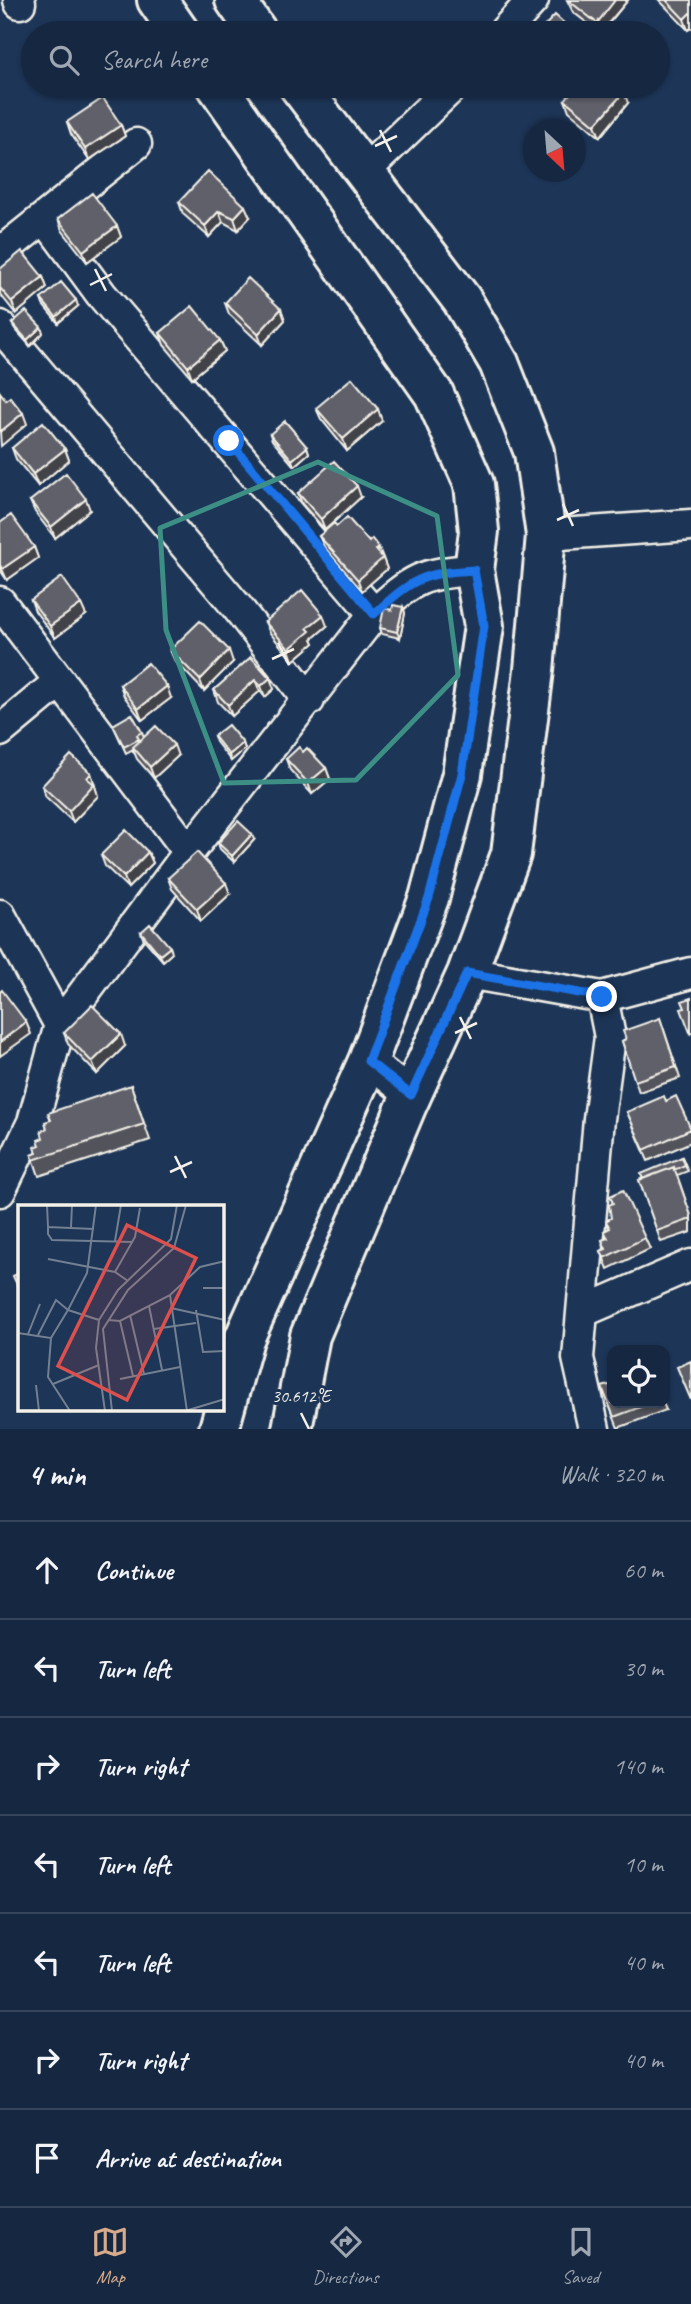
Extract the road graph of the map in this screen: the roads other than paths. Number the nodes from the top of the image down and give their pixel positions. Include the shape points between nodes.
1 (157, 0) edge
2 (234, 0) edge
3 (533, 0) edge
4 (172, 21) edge
5 (249, 21) edge
6 (514, 21) edge
7 (225, 98) edge
8 (308, 98) edge
9 (441, 98) edge
10 (136, 144) dead end
11 (365, 171) junction
12 (45, 218) junction
13 (0, 253) edge
14 (0, 326) edge
15 (691, 525) edge
16 (545, 535) junction
17 (474, 570) junction
18 (0, 602) edge
19 (374, 614) junction
20 (59, 682) junction
21 (309, 700) junction
22 (0, 731) edge
23 (189, 852) junction
24 (2, 923) edge
25 (467, 973) junction
26 (691, 973) edge
27 (602, 997) junction
28 (60, 1025) junction
29 (368, 1061) junction
30 (411, 1095) junction
31 (0, 1191) edge
32 (691, 1265) edge
33 (582, 1312) junction
34 (224, 1411) edge
35 (224, 1412) edge
36 (219, 1429) edge
37 (292, 1429) edge
38 (594, 1429) edge

1 - 4 street
2 - 5 street
3 - 6 street
7 - 17 street via 434,394 474,484 479,531
8 - 11 street
9 - 11 street
10 - 12 street
11 - 16 street via 462,300 499,363 534,452
12 - 13 street
12 - 19 street via 101,294
14 - 21 street via 237,607
15 - 16 street
16 - 25 street via 511,854
17 - 19 street via 431,572 407,584
17 - 29 street via 484,626 462,774 429,898
18 - 20 street
19 - 21 street
20 - 22 street
20 - 23 street
21 - 23 street
23 - 28 street
24 - 28 street
25 - 27 street
25 - 30 street
26 - 27 street
27 - 33 street via 610,1037
28 - 31 street via 33,1122
29 - 30 street
29 - 34 street via 244,1339
30 - 37 street via 310,1336
32 - 33 street
33 - 38 street via 578,1359
35 - 36 street

